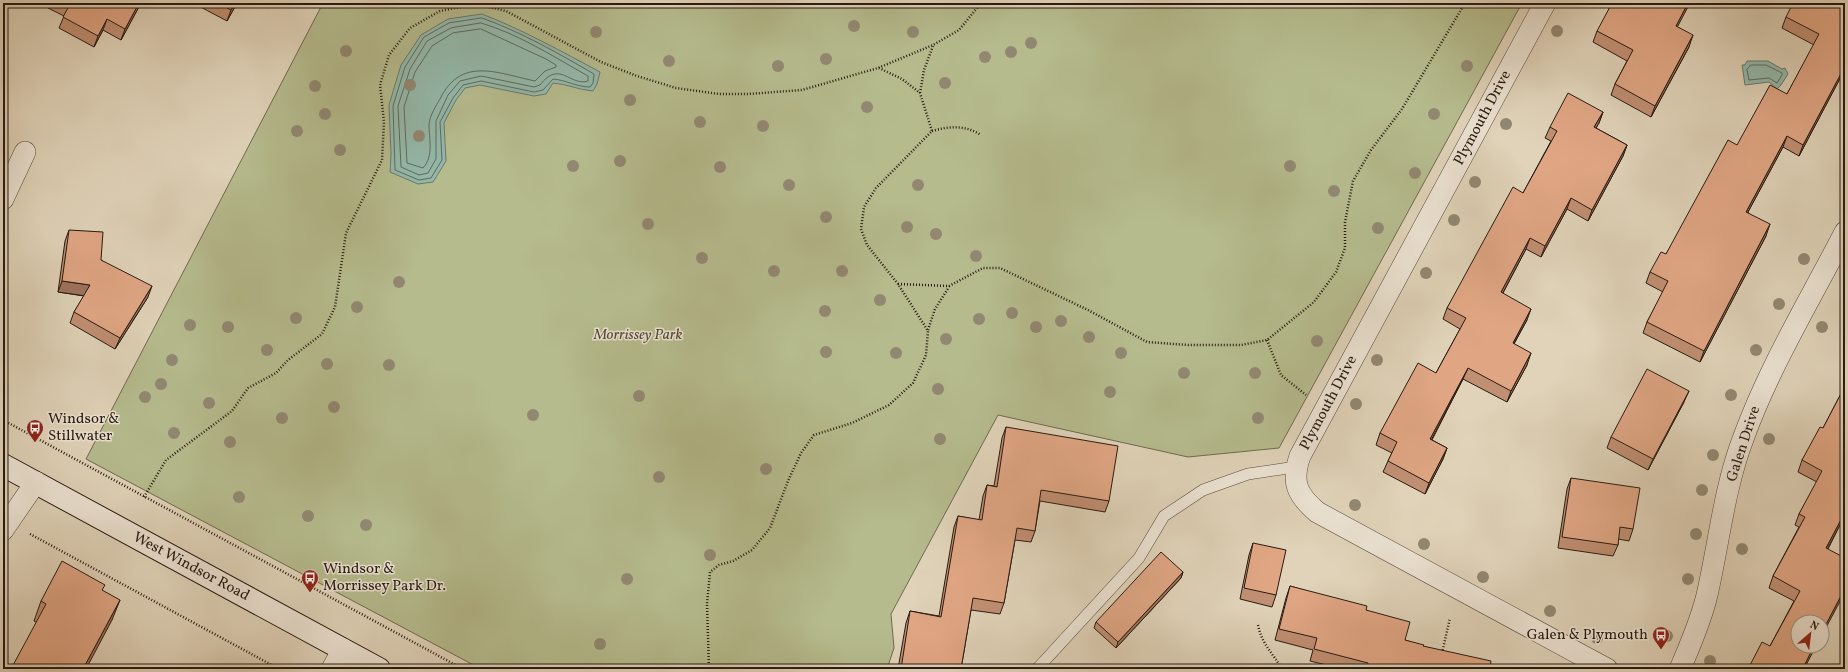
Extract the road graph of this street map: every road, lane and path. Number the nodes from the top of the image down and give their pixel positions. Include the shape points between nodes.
1 (981, 3) edge
2 (1465, 3) edge
3 (1545, 3) edge
4 (933, 45) junction
5 (878, 68) junction
6 (920, 93) junction
7 (932, 130) junction
8 (981, 135) dead end
9 (25, 152) dead end
10 (3, 199) edge
11 (1845, 232) edge
12 (898, 284) junction
13 (949, 286) junction
14 (928, 331) junction
15 (1267, 340) junction
16 (1308, 397) dead end
17 (3, 420) edge
18 (3, 465) edge
19 (1296, 467) junction
20 (36, 482) junction
21 (144, 497) junction
22 (3, 530) edge
23 (26, 531) dead end
24 (1450, 618) dead end
25 (1258, 625) dead end
26 (343, 649) junction
27 (1442, 654) edge
28 (279, 669) edge
29 (332, 669) edge
30 (379, 669) edge
31 (464, 669) edge
32 (708, 669) edge
33 (1037, 669) edge
34 (1282, 669) edge
35 (1607, 669) edge
36 (1680, 669) edge

1 - 4 path via 958,30
2 - 15 path via 1406,102 1352,181 1345,222 1345,248 1336,272 1314,302
3 - 19 street, Plymouth Drive
4 - 5 path
4 - 6 path via 924,70
5 - 6 path via 902,79
5 - 21 path via 802,90 719,94 676,88 637,76 602,62 506,11 476,4 440,11 410,28 389,55 382,78 382,160 346,232 335,307 322,334 288,360 276,373 248,388 232,411 166,460
6 - 7 path
7 - 8 path via 947,126 961,127 974,130
7 - 12 path via 876,188 864,207 860,229 867,245
9 - 10 street
11 - 36 street, Galen Drive via 1762,391 1742,440 1726,500 1707,597
12 - 13 path
12 - 14 path
13 - 14 path via 935,309
13 - 15 path via 983,268 1000,268 1088,310 1147,342 1241,345
14 - 32 path via 926,355 913,383 889,405 852,423 814,435 801,452 770,528 752,550 733,561 719,565 710,572 706,604
15 - 16 path via 1281,375
17 - 21 path
18 - 20 main road, West Windsor Road
19 - 33 lane via 1248,474 1203,490 1164,516 1139,558
19 - 35 street, Plymouth Drive via 1296,487 1303,500 1317,512
20 - 22 street
20 - 26 main road, West Windsor Road
21 - 31 path
23 - 28 path
24 - 27 path
25 - 34 path via 1266,649 1276,658
26 - 29 street
26 - 30 main road, West Windsor Road

